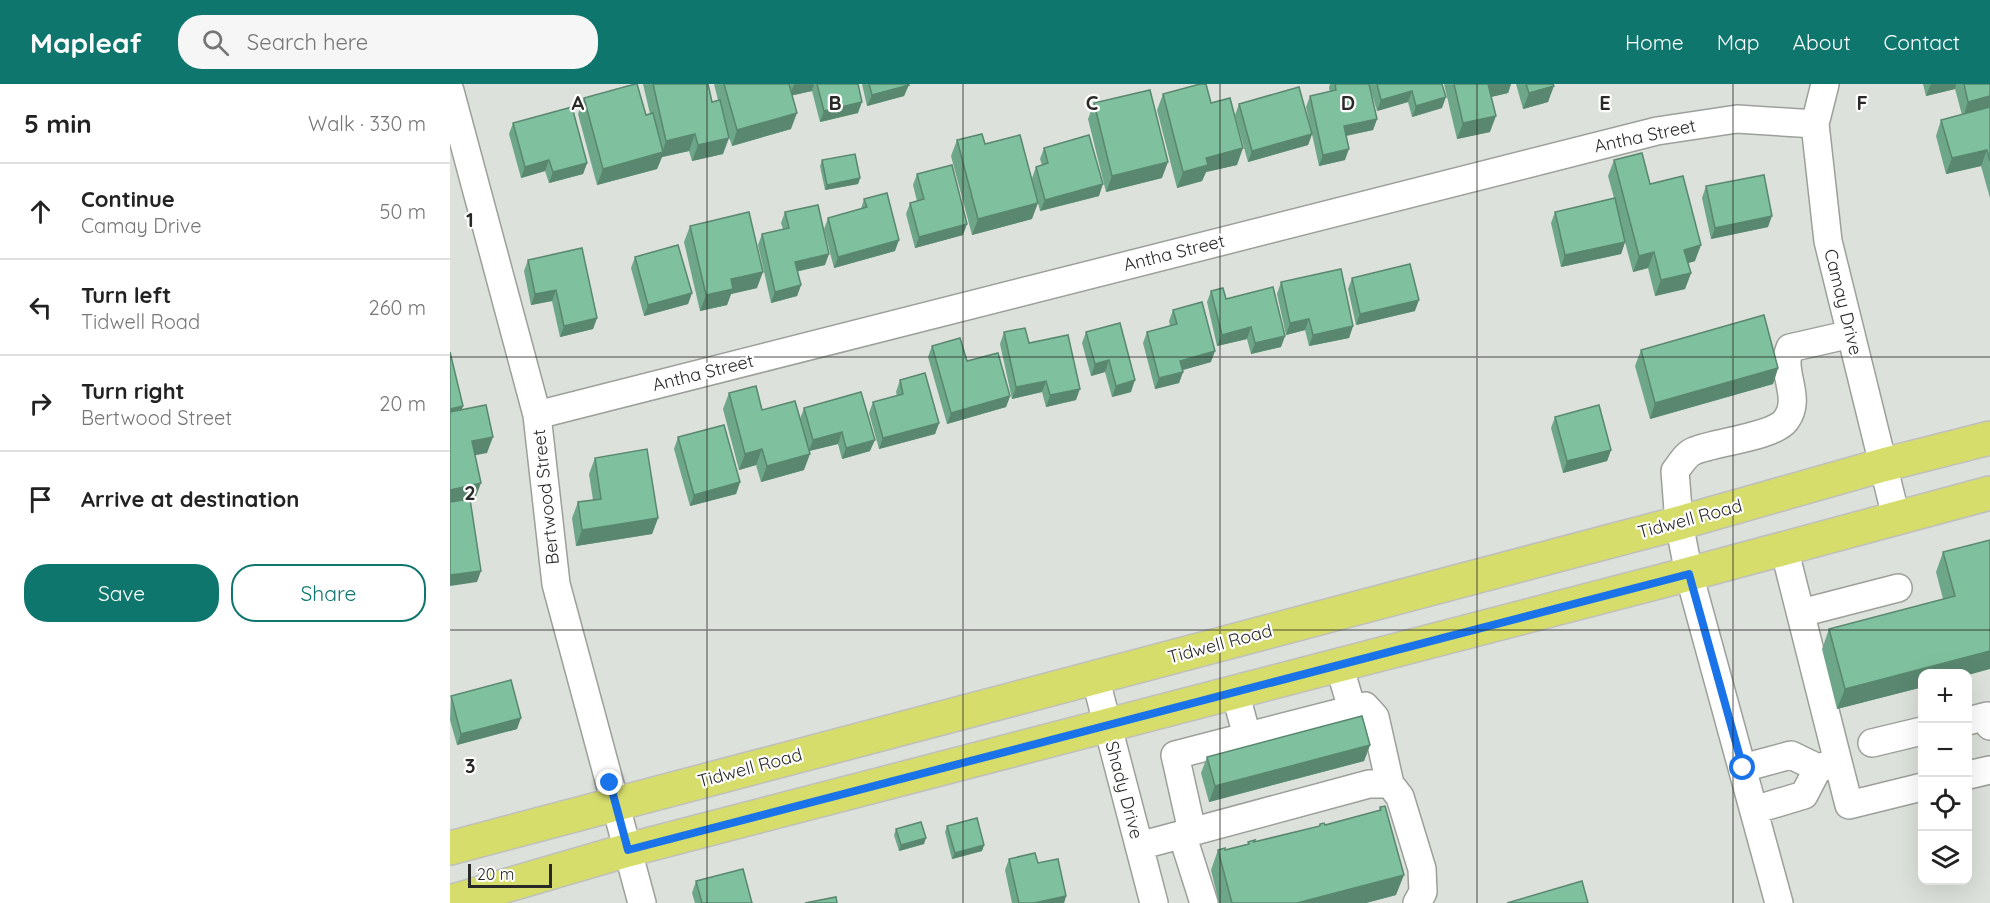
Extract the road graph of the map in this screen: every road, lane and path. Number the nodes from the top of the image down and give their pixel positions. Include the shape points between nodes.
1 (1825, 84) edge
2 (450, 91) edge
3 (1815, 124) junction
4 (1851, 334) junction
5 (537, 415) junction
6 (1990, 438) edge
7 (1883, 465) junction
8 (1990, 493) edge
9 (1896, 517) junction
10 (1679, 523) junction
11 (1784, 548) junction
12 (1689, 574) junction
13 (1898, 588) dead end
14 (1801, 613) junction
15 (1339, 665) junction
16 (1095, 677) junction
17 (1235, 692) junction
18 (1352, 709) junction
19 (1972, 720) edge
20 (1107, 725) junction
21 (1990, 726) edge
22 (1918, 732) edge
23 (1247, 736) junction
24 (1872, 743) dead end
25 (1828, 765) junction
26 (1743, 768) junction
27 (1990, 770) edge
28 (1972, 774) edge
29 (1390, 784) junction
30 (1918, 788) edge
31 (616, 803) junction
32 (1754, 810) junction
33 (1187, 833) junction
34 (1139, 846) junction
35 (450, 848) edge
36 (628, 850) junction
37 (450, 902) edge
38 (642, 903) edge
39 (1154, 903) edge
40 (1204, 903) edge
41 (1416, 903) edge
42 (1779, 903) edge

1 - 3 street, Camay Drive
2 - 5 street, Bertwood Street
3 - 4 street, Camay Drive via 1828,241
3 - 5 street, Antha Street via 1737,119 1657,131
4 - 7 street, Camay Drive
4 - 10 street via 1790,348 1785,358 1793,402 1786,421 1767,431 1691,452 1675,471
5 - 31 street, Bertwood Street via 556,584
6 - 7 main road, Tidwell Road
7 - 9 street, Camay Drive
7 - 10 main road, Tidwell Road
8 - 9 main road
9 - 11 main road
10 - 12 street
10 - 16 main road, Tidwell Road
11 - 12 main road
11 - 14 street
12 - 15 main road
12 - 26 street
13 - 14 street
14 - 25 street
15 - 17 main road
15 - 18 street
16 - 20 street, Shady Drive
16 - 31 main road, Tidwell Road
17 - 20 main road
17 - 23 street
18 - 23 street
18 - 29 street via 1365,706 1375,717
19 - 21 street via 1988,716
20 - 34 street, Shady Drive
20 - 36 main road
22 - 24 street
23 - 33 street via 1175,755
25 - 26 street via 1791,755
25 - 30 street via 1849,805
25 - 32 street via 1804,795
26 - 32 street
27 - 28 street
29 - 33 street via 1369,784
29 - 41 street via 1400,797 1422,869 1422,892
31 - 35 main road, Tidwell Road
31 - 36 street, Bertwood Street
32 - 42 street
33 - 34 street
33 - 40 street
34 - 39 street, Shady Drive
36 - 37 main road
36 - 38 street, Bertwood Street

